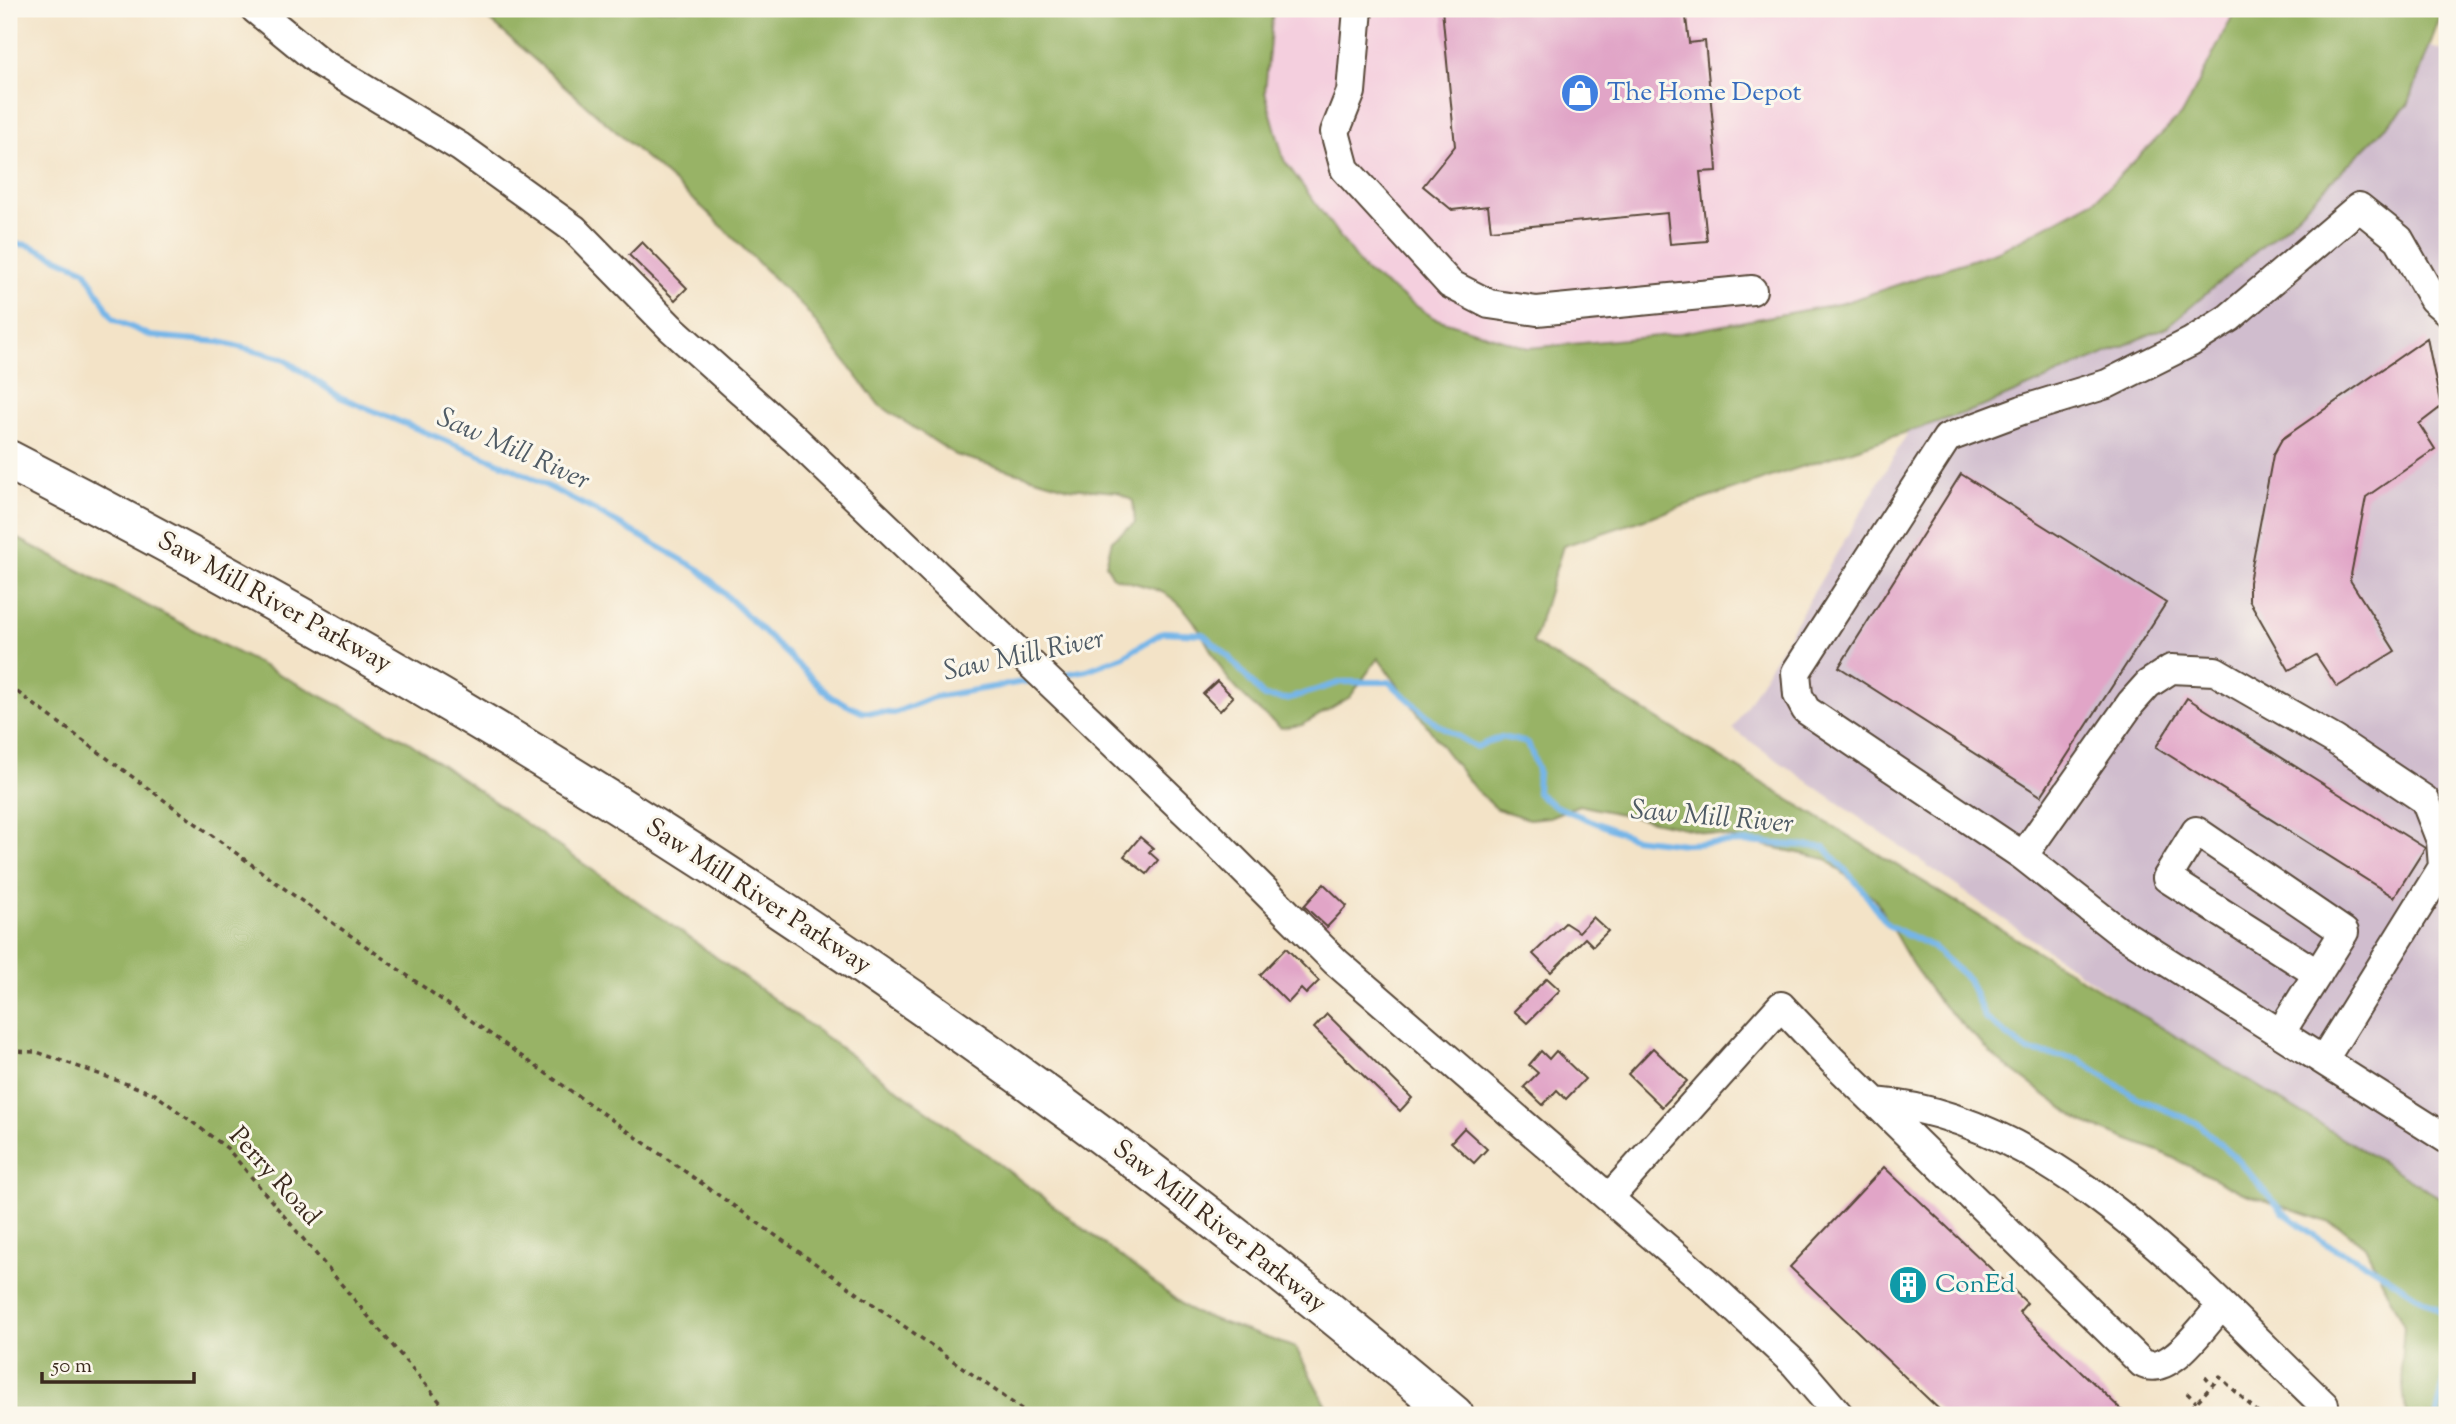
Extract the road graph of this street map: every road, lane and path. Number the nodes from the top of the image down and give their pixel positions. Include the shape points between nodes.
1 (255, 9) edge
2 (1358, 9) edge
3 (1752, 290) dead end
4 (2447, 311) edge
5 (9, 460) edge
6 (9, 490) edge
7 (9, 685) edge
8 (2023, 856) junction
9 (2318, 974) junction
10 (2281, 1032) junction
11 (9, 1051) edge
12 (2324, 1059) junction
13 (1875, 1102) junction
14 (2447, 1139) edge
15 (1609, 1198) junction
16 (2221, 1306) junction
17 (2205, 1377) dead end
18 (2212, 1385) junction
19 (2187, 1393) dead end
20 (2196, 1402) junction
21 (451, 1415) edge
22 (1030, 1415) edge
23 (1414, 1415) edge
24 (1454, 1415) edge
25 (1839, 1415) edge
26 (2192, 1415) edge
27 (2261, 1415) edge
28 (2325, 1415) edge

1 - 15 lane via 321,63 460,147 574,229 671,328 794,438 1194,820 1335,962
2 - 3 lane via 1351,92 1335,132 1345,169 1450,284 1489,304 1537,311
4 - 8 lane via 2433,299 2399,239 2359,207 2229,318 2191,342 2107,384 1947,438 1809,648 1796,672 1798,695 1806,710
5 - 24 highway, Saw Mill River Parkway via 403,674 761,896 1105,1139 1283,1275
6 - 23 highway, Saw Mill River Parkway via 374,687 711,894 1052,1131 1276,1301
7 - 22 path via 289,892
8 - 10 lane via 2117,930
8 - 12 lane via 2131,703 2171,669 2215,671 2396,778 2424,800 2441,841 2443,867
9 - 9 lane via 2344,932 2196,831 2167,878
9 - 10 lane
10 - 12 lane
11 - 21 path, Perry Road via 37,1052 155,1094 227,1148
12 - 14 lane
13 - 15 lane via 1781,1006
13 - 16 lane via 1914,1105 1965,1121 2079,1181 2130,1220
13 - 16 lane via 2142,1363 2159,1368 2173,1359
15 - 25 lane via 1795,1364
16 - 28 lane via 2324,1405
17 - 18 path
18 - 20 path
18 - 27 path via 2220,1377
19 - 20 path
20 - 26 path

